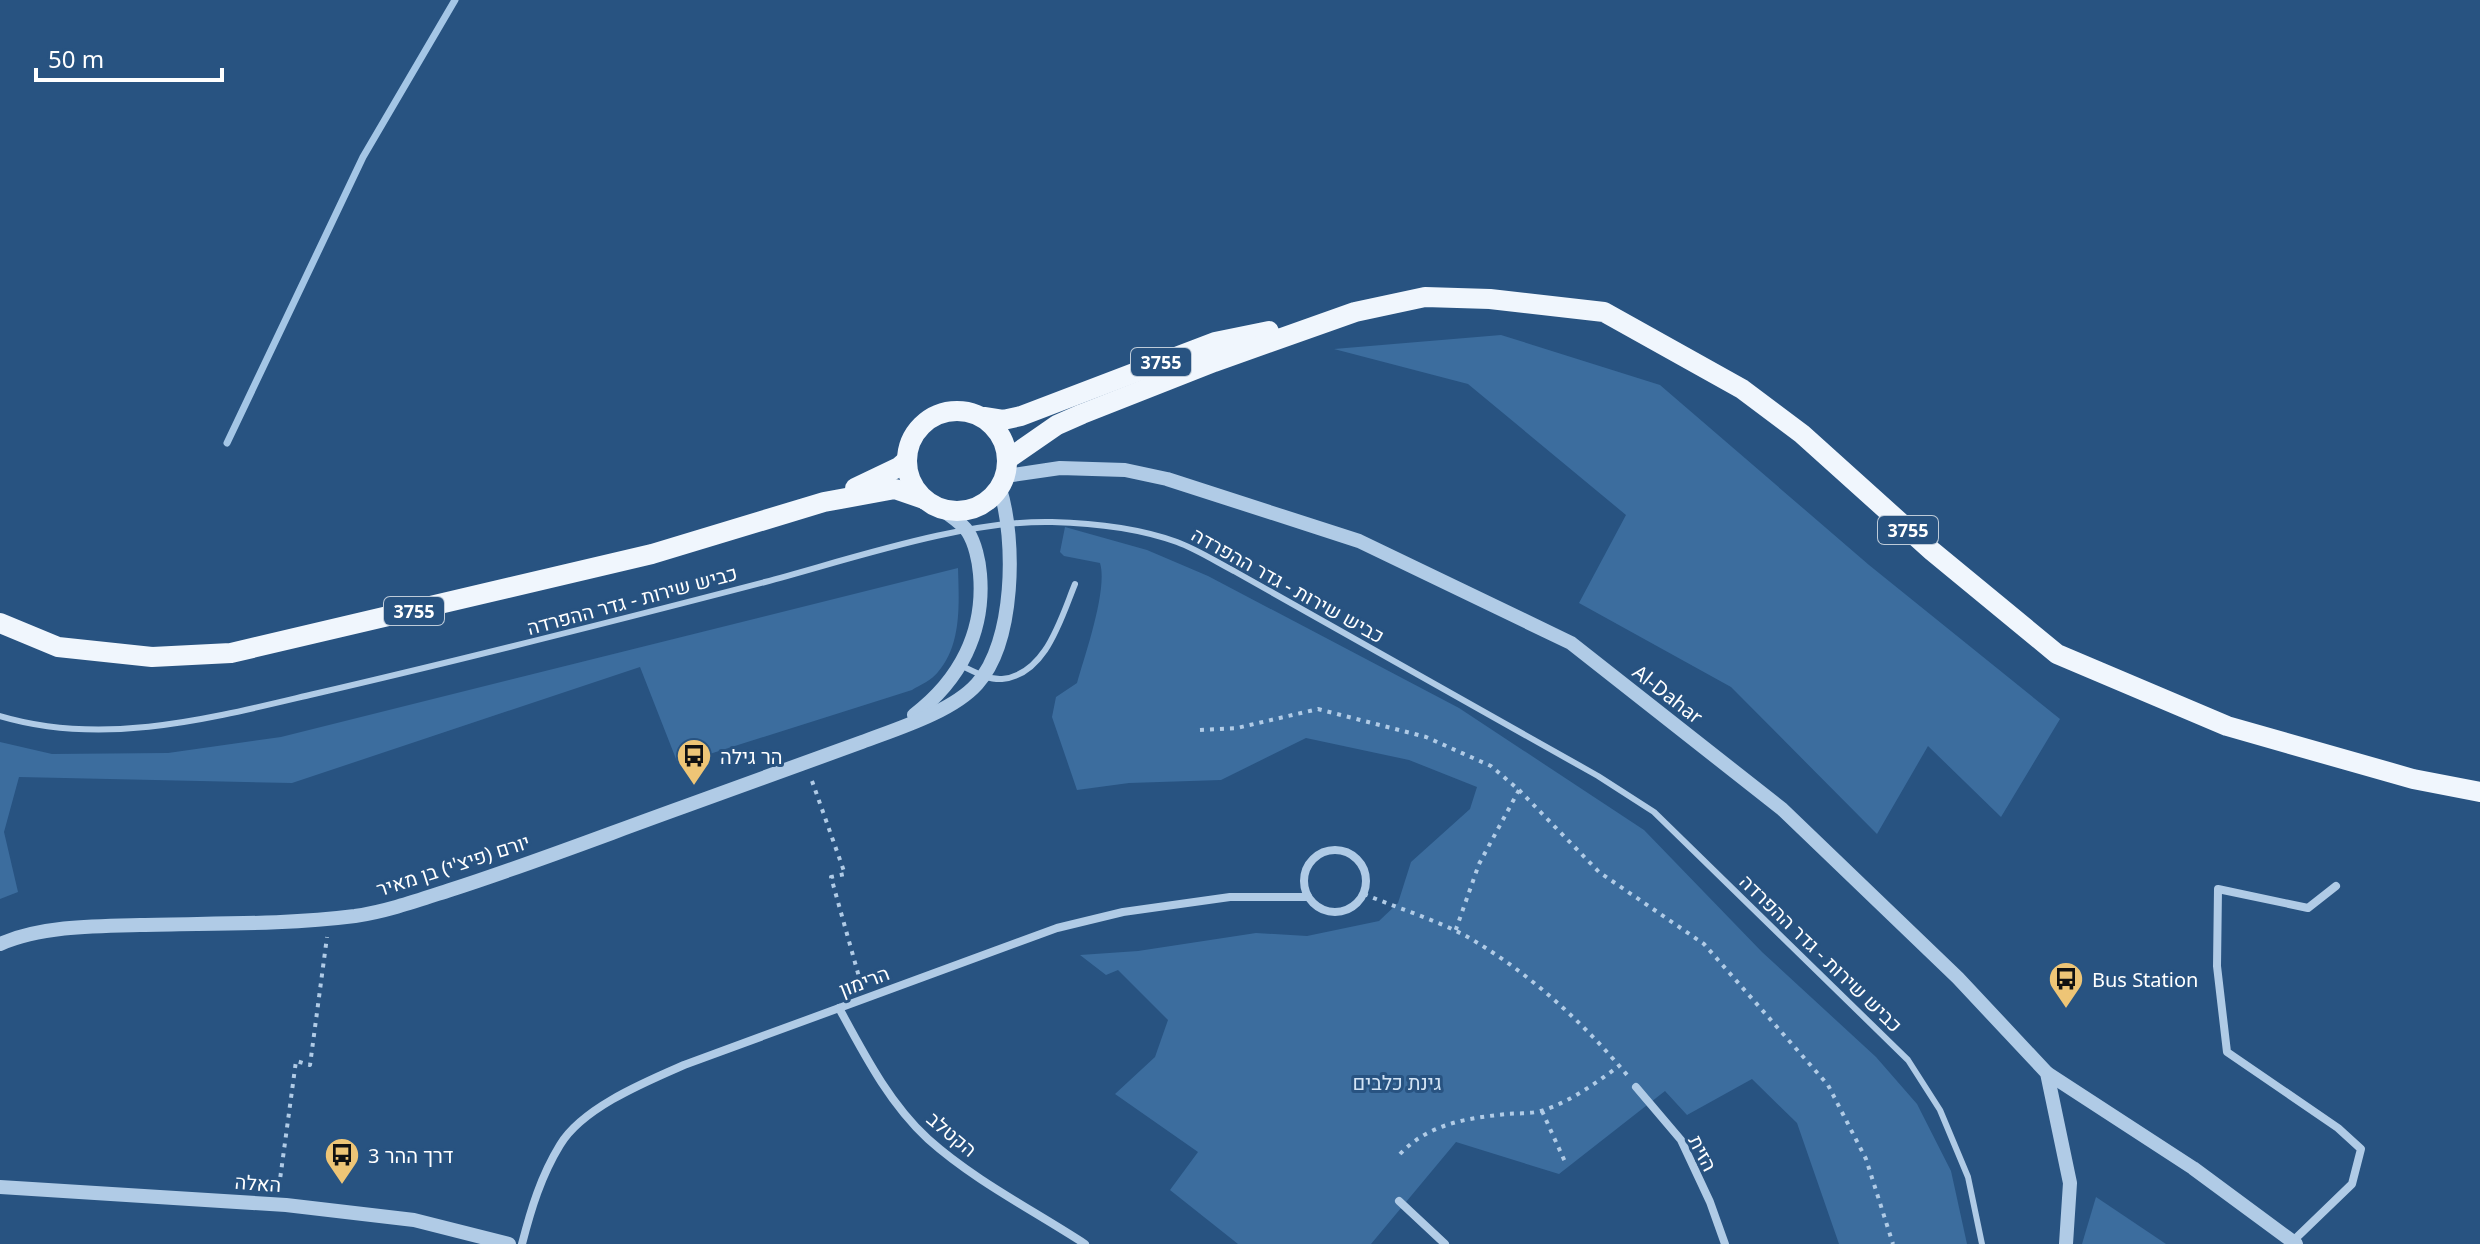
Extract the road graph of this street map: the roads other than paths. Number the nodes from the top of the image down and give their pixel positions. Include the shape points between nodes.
1 (1343, 315) junction
2 (984, 417) junction
3 (907, 460) junction
4 (1005, 475) junction
5 (924, 499) junction
6 (824, 502) junction
7 (944, 511) junction
8 (1007, 524) junction
9 (968, 531) junction
10 (1075, 584) dead end
11 (0, 623) edge
12 (960, 665) junction
13 (983, 676) junction
14 (0, 716) edge
15 (899, 728) junction
16 (2480, 792) edge
17 (2336, 886) dead end
18 (1308, 897) junction
19 (0, 944) edge
20 (839, 1008) junction
21 (2047, 1073) junction
22 (1636, 1087) road end
23 (0, 1187) edge
24 (1399, 1201) dead end
25 (2294, 1243) edge
26 (509, 1244) edge
27 (522, 1244) edge
28 (1085, 1244) edge
29 (1445, 1244) edge
30 (1725, 1244) edge
31 (1982, 1244) edge
32 (2066, 1244) edge

1 - 2 main road, 3755 via 1215,342 1021,416
1 - 4 main road, 3755 via 1057,425
1 - 16 main road, 3755 via 1425,297 1604,312 1742,389 1802,434 2057,654 2227,726 2413,779
2 - 3 main road, 3755 via 954,410 926,420 909,445
2 - 4 main road via 1005,443
3 - 5 main road via 911,481
3 - 6 main road, 3755
4 - 7 main road, 3755 via 988,501
4 - 8 street, יורם (פיצ'י) בן מאיר
4 - 21 street, Al-Dahar via 1125,470 1167,479 1359,541 1571,643 1782,809 1958,978
5 - 6 main road, 3755 via 895,489
5 - 7 main road, 3755
6 - 11 main road, 3755 via 652,554 231,653 152,657 58,647
7 - 9 street
8 - 9 lane, כביש שירות - גדר ההפרדה
8 - 13 street, יורם (פיצ'י) בן מאיר via 1008,611
8 - 31 lane, כביש שירות - גדר ההפרדה via 1124,529 1178,542 1654,812 1908,1060 1940,1110 1968,1177
9 - 12 street, יורם (פיצ'י) בן מאיר via 982,593 978,626
9 - 14 lane, כביש שירות - גדר ההפרדה via 539,642 195,722 102,729
10 - 13 lane via 1051,641 1037,659 1013,676
12 - 13 lane
12 - 15 street, יורם (פיצ'י) בן מאיר via 927,705
13 - 15 street, יורם (פיצ'י) בן מאיר via 958,700
15 - 19 street, יורם (פיצ'י) בן מאיר via 398,906 329,918 74,927
17 - 25 street via 2308,908 2218,889 2217,966 2227,1052 2361,1149 2352,1184
18 - 18 street via 1305,876 1316,856 1336,850 1362,864 1364,894 1349,909 1325,910
18 - 20 street, הרימון via 1230,897 1123,912 1057,928
20 - 27 street, הרימון via 684,1065 593,1112 561,1143 535,1195
20 - 28 street, הקטלב via 869,1064 926,1137 958,1164
21 - 25 street, Al-Dahar via 2193,1168
21 - 32 street via 2070,1183
22 - 30 street, הזית via 1681,1140
23 - 26 street, האלה via 277,1205 414,1220
24 - 29 street

